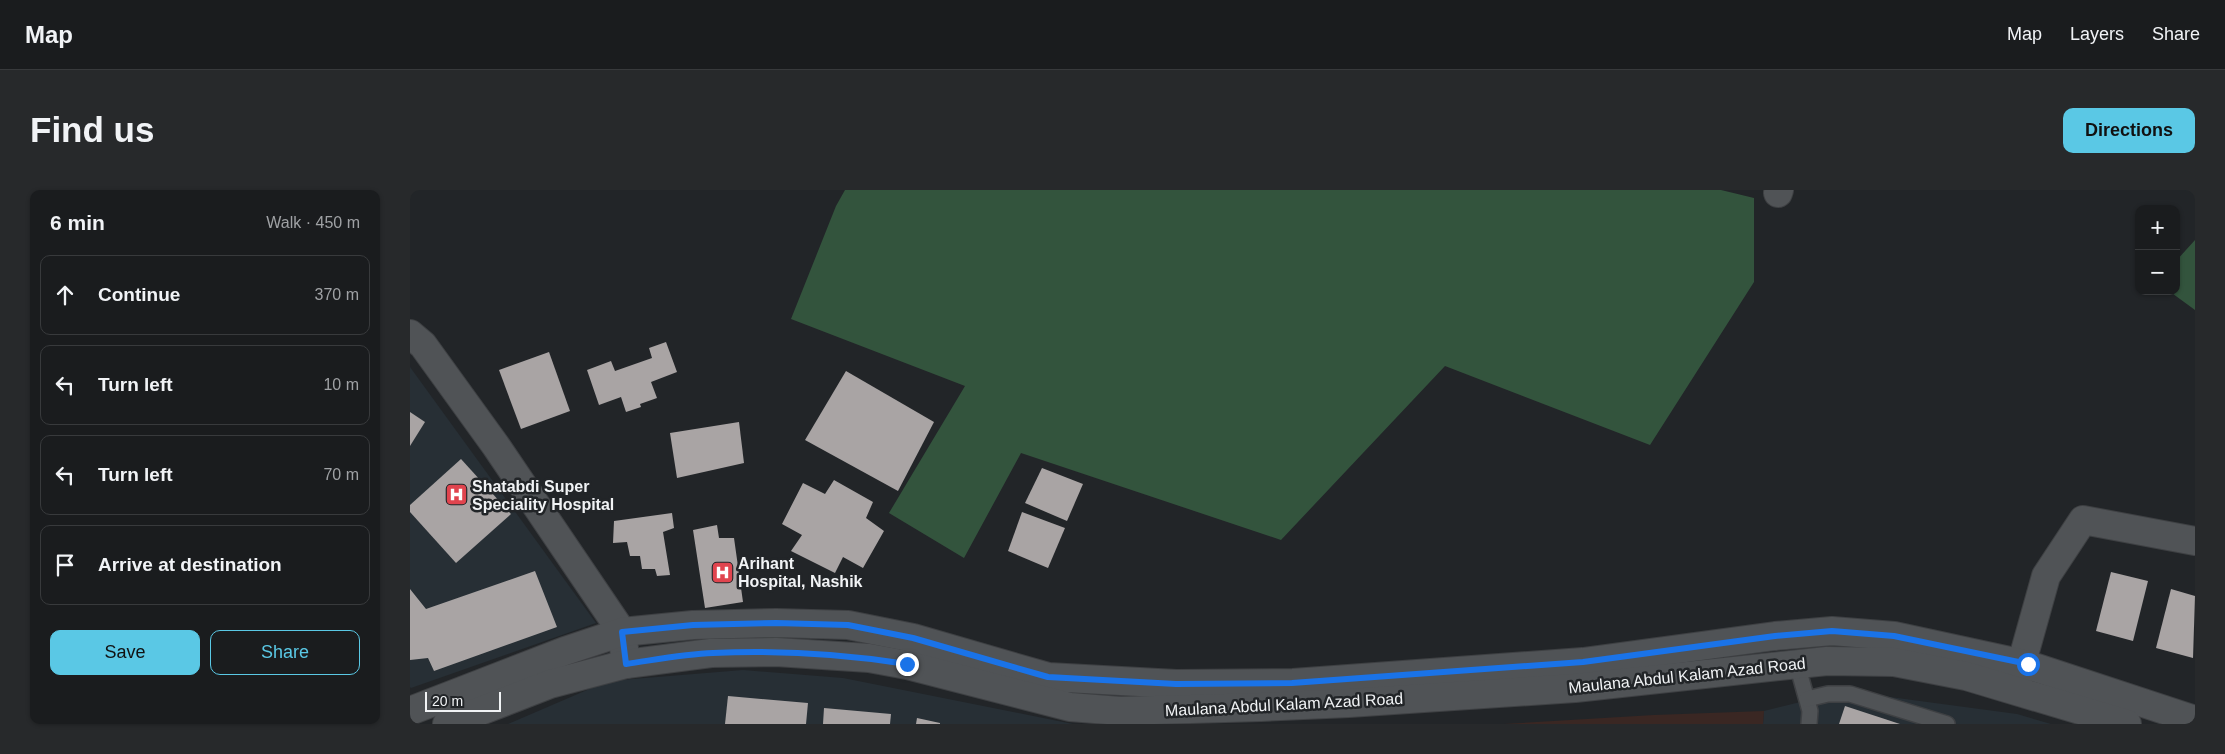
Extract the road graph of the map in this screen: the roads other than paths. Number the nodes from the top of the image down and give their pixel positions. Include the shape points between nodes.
1 (410, 334) edge
2 (2195, 542) edge
3 (622, 632) junction
4 (2022, 663) junction
5 (626, 664) junction
6 (1797, 664) junction
7 (1622, 670) junction
8 (2014, 690) junction
9 (1176, 697) junction
10 (1807, 699) junction
11 (410, 712) edge
12 (2195, 720) edge
13 (447, 724) edge
14 (1809, 724) edge
15 (1947, 724) edge
16 (2127, 724) edge

1 - 3 street via 424,345 496,446
2 - 4 street via 2083,520 2046,576
3 - 5 street
3 - 9 street via 693,625 848,625 913,638 1048,677
3 - 11 street
4 - 7 street via 1894,636 1832,631 1775,636
4 - 8 street
4 - 12 street
5 - 9 street, Maulana Abdul Kalam Azad Road via 711,653 776,652 869,658 907,664 1070,708 1120,711
5 - 13 street, Maulana Abdul Kalam Azad Road via 550,684
6 - 7 street, Maulana Abdul Kalam Azad Road
6 - 8 street, Maulana Abdul Kalam Azad Road via 1827,660 1894,662 1966,676
6 - 10 lane
7 - 9 street, Maulana Abdul Kalam Azad Road via 1349,703
8 - 16 street, Maulana Abdul Kalam Azad Road
10 - 14 lane
10 - 15 lane via 1828,694 1850,694

